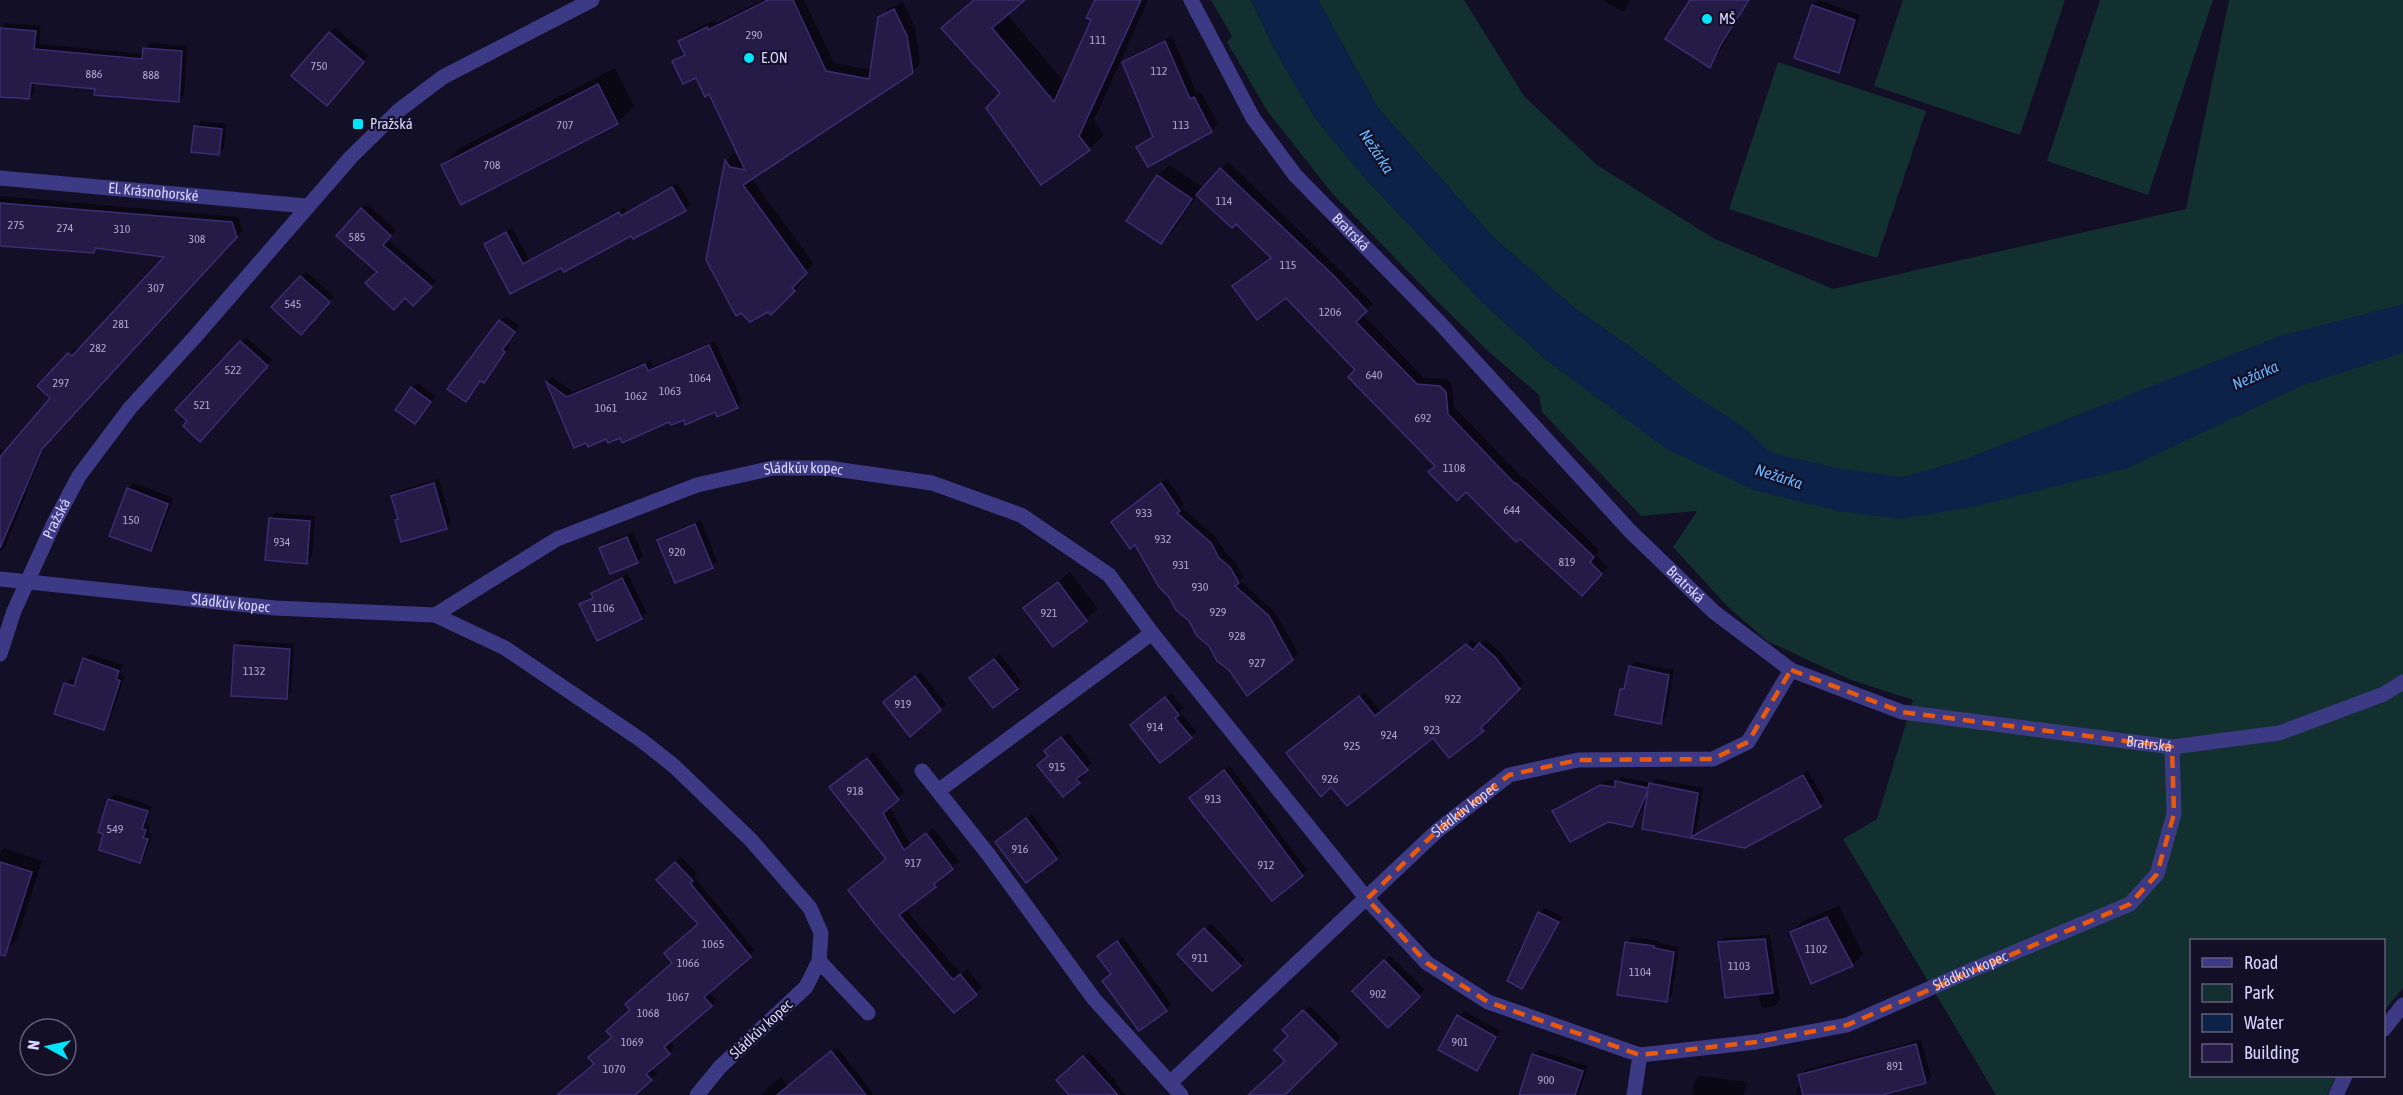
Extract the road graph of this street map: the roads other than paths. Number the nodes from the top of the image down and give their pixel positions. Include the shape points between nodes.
1 (592, 0) edge
2 (1191, 0) edge
3 (0, 178) edge
4 (307, 206) junction
5 (0, 579) edge
6 (27, 581) junction
7 (435, 615) junction
8 (1152, 633) junction
9 (0, 654) edge
10 (1791, 670) junction
11 (2403, 682) edge
12 (2172, 747) junction
13 (922, 771) dead end
14 (938, 791) junction
15 (1367, 899) junction
16 (819, 961) junction
17 (2403, 1005) edge
18 (868, 1013) dead end
19 (2385, 1028) edge
20 (1640, 1056) junction
21 (2345, 1077) edge
22 (1175, 1089) edge
23 (697, 1095) edge
24 (1634, 1095) edge
25 (2336, 1095) edge

1 - 4 street, Pražská via 443,77 398,111
2 - 10 street, Bratrská via 1253,118 1295,175 1439,322 1630,531 1714,612
3 - 4 street, El. Krásnohorské
4 - 6 street, Pražská via 107,438 79,476
5 - 6 street, Sládkův kopec
6 - 7 street, Sládkův kopec via 275,608
6 - 9 street, Pražská
7 - 8 street, Sládkův kopec via 557,539 686,489 773,468 828,468 932,483 1021,515 1109,574
7 - 16 street, Sládkův kopec via 506,648 601,711 674,766 737,826 810,908 821,933
8 - 14 street
8 - 15 street, Sládkův kopec
10 - 12 street, Bratrská via 1902,712
10 - 15 street, Sládkův kopec via 1748,742 1713,759 1578,760 1509,775 1437,831
11 - 12 street, Bratrská via 2384,694 2279,733
12 - 20 street, Sládkův kopec via 2174,814 2157,874 2130,903 1847,1024 1756,1042
13 - 14 street, Sládkův kopec
14 - 22 street, Sládkův kopec via 1094,999
15 - 20 street, Sládkův kopec via 1427,963 1488,1002
15 - 22 street, Sládkův kopec via 1179,1073
16 - 18 street
16 - 23 street, Sládkův kopec via 806,987 720,1067
17 - 19 street
20 - 24 street
21 - 25 street

